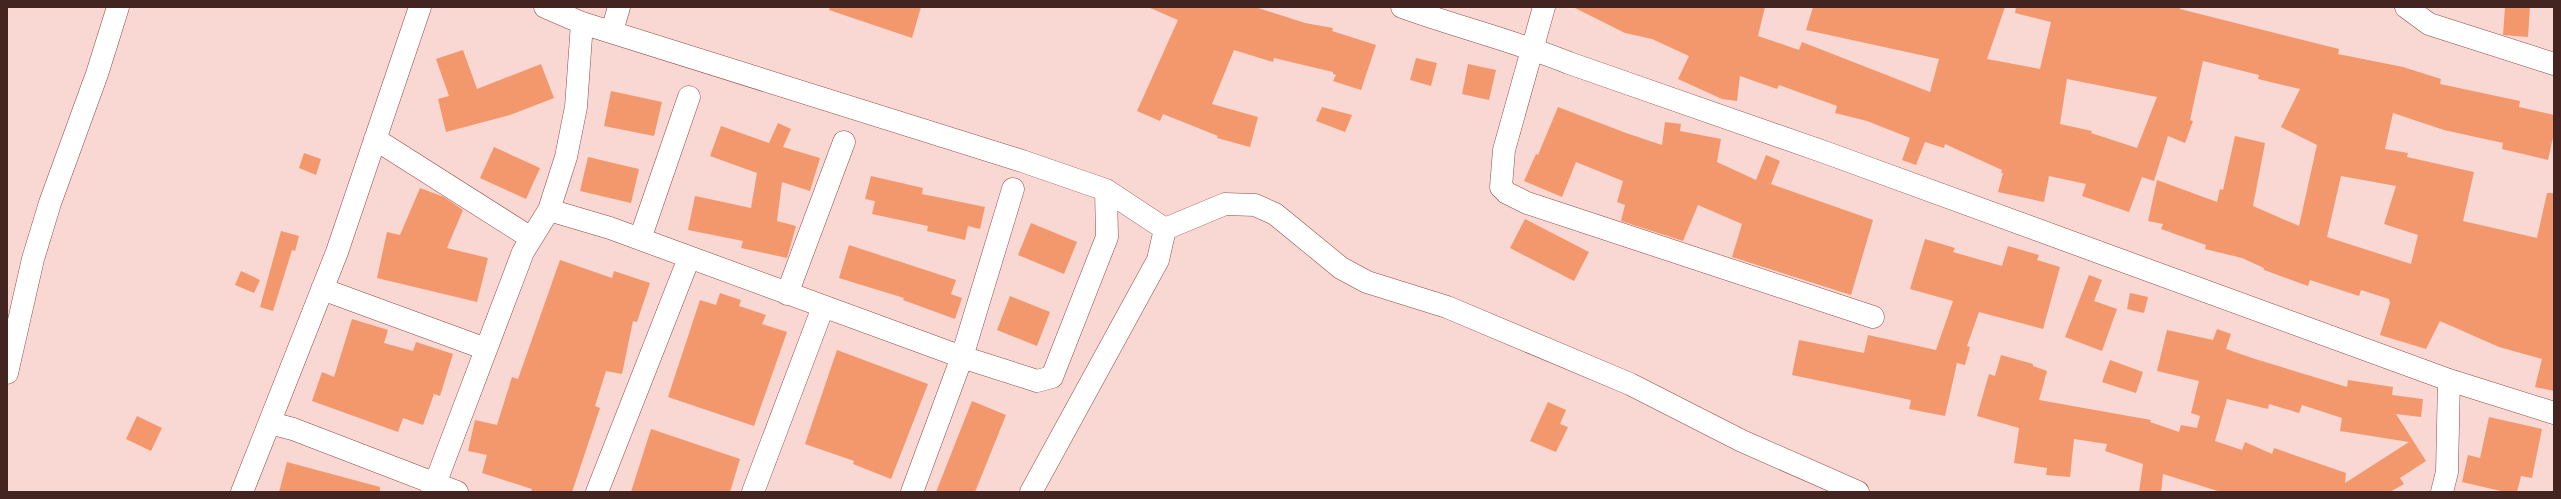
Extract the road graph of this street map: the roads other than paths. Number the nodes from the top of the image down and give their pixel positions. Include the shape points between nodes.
1 (118, 7) edge
2 (420, 7) edge
3 (545, 7) edge
4 (619, 7) edge
5 (1402, 7) edge
6 (1544, 7) edge
7 (2406, 7) edge
8 (582, 23) junction
9 (612, 31) junction
10 (1534, 48) junction
11 (2554, 64) edge
12 (688, 97) dead end
13 (375, 139) junction
14 (844, 142) dead end
15 (1013, 189) dead end
16 (1106, 190) junction
17 (549, 210) junction
18 (1165, 228) junction
19 (531, 238) junction
20 (640, 239) junction
21 (688, 258) junction
22 (322, 289) junction
23 (787, 294) junction
24 (824, 307) junction
25 (1873, 317) dead end
26 (486, 349) junction
27 (962, 356) junction
28 (7, 373) edge
29 (2449, 380) junction
30 (2554, 413) edge
31 (270, 423) junction
32 (433, 487) edge
33 (242, 492) edge
34 (457, 492) edge
35 (597, 492) edge
36 (753, 492) edge
37 (912, 492) edge
38 (1031, 492) edge
39 (1858, 492) edge
40 (2442, 492) edge

1 - 28 street via 97,74 50,202 33,259
2 - 13 street
3 - 8 street
4 - 9 street
5 - 10 street via 1453,25
6 - 10 street
7 - 11 street via 2429,24
8 - 9 street
8 - 17 street via 576,107 566,157
9 - 16 street
10 - 25 street via 1504,150 1501,186 1507,193 1527,203
10 - 29 street via 1569,63 1827,153
12 - 20 street
13 - 19 street
13 - 22 street
14 - 23 street
15 - 27 street
16 - 18 street
16 - 27 street via 1107,237 1052,377 1037,381
17 - 19 street
17 - 20 street
18 - 38 street via 1158,260
18 - 39 street via 1225,204 1255,205 1275,214 1341,268 1366,282 1446,307 1623,380 1742,441
19 - 26 street via 523,252
20 - 21 street
21 - 23 street
21 - 35 street
22 - 26 street
22 - 31 street
23 - 24 street
24 - 27 street
24 - 36 street
26 - 32 street
27 - 37 street
29 - 30 street
29 - 40 street via 2447,472
31 - 32 street via 293,429
31 - 33 street
32 - 34 street

